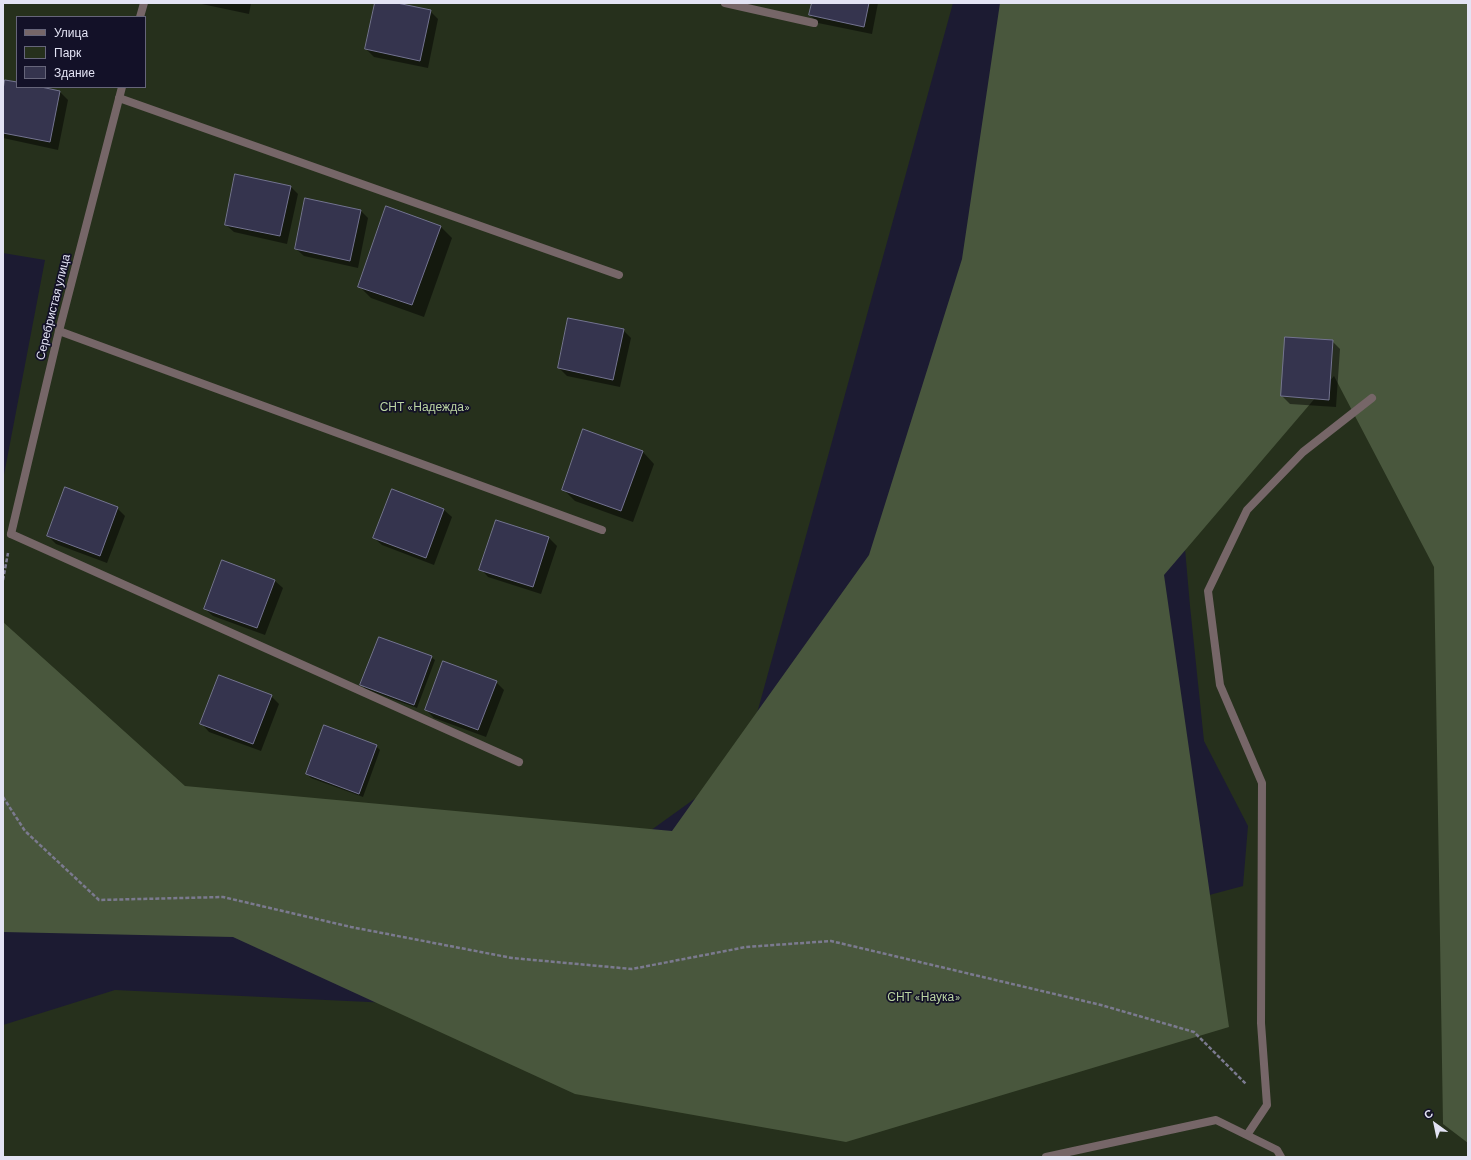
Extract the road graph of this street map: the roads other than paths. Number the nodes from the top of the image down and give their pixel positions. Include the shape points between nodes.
1 (144, 3) edge
2 (725, 3) edge
3 (140, 16) edge
4 (814, 23) dead end
5 (122, 88) edge
6 (119, 98) junction
7 (619, 275) dead end
8 (59, 331) junction
9 (1372, 398) dead end
10 (602, 530) dead end
11 (519, 762) dead end
12 (1247, 1135) junction
13 (1046, 1157) edge
14 (1281, 1157) edge

1 - 3 street
2 - 4 street
5 - 6 street, Серебристая улица
6 - 7 street
6 - 8 street, Серебристая улица
8 - 10 street
8 - 11 street, Серебристая улица via 11,534
9 - 12 street via 1302,452 1247,510 1208,591 1220,685 1262,784 1262,1023 1267,1105
12 - 13 street via 1216,1120
12 - 14 street via 1277,1150

